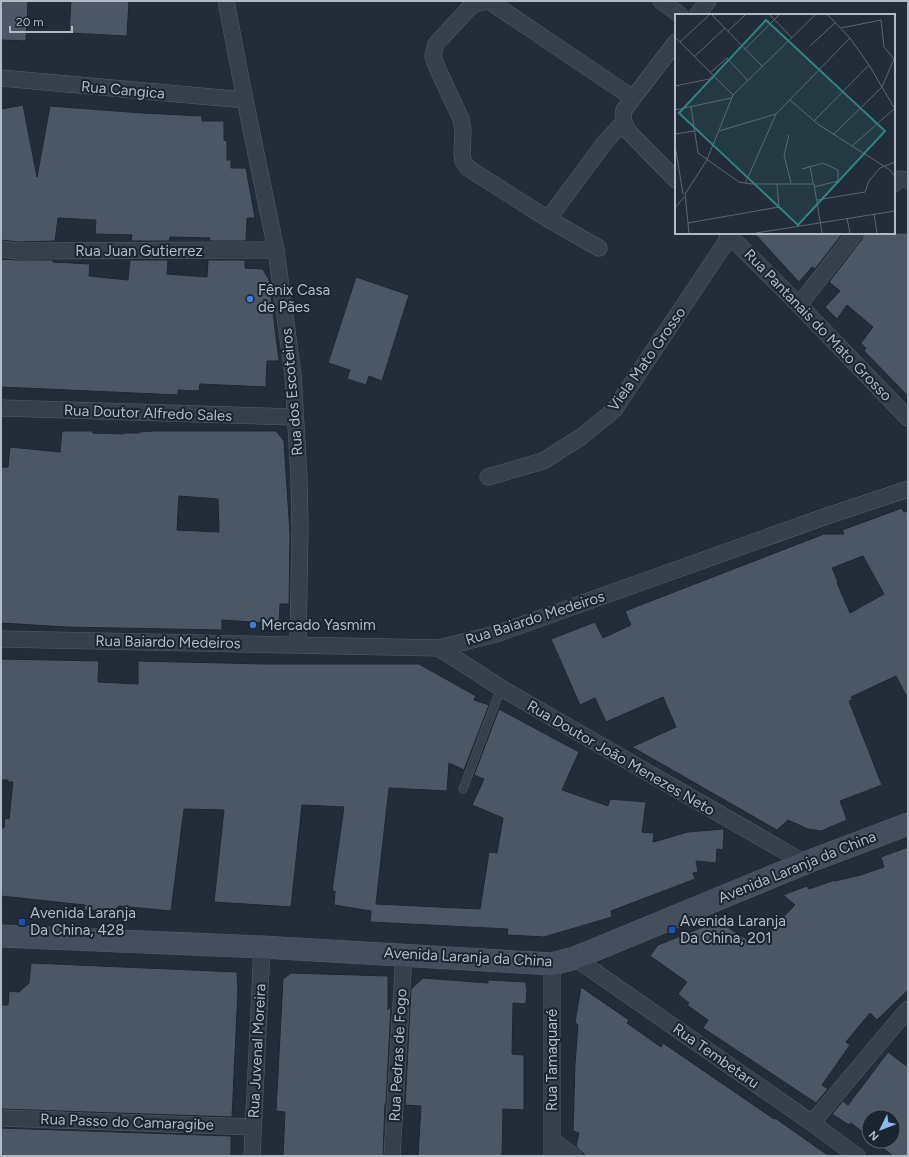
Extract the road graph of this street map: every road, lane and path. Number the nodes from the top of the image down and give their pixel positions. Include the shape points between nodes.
1 (226, 1) edge
2 (662, 1) edge
3 (708, 1) edge
4 (679, 14) edge
5 (698, 14) edge
6 (675, 43) edge
7 (1, 78) edge
8 (633, 98) junction
9 (245, 100) junction
10 (624, 123) junction
11 (675, 179) edge
12 (908, 180) edge
13 (895, 183) edge
14 (548, 219) junction
15 (729, 234) edge
16 (854, 234) edge
17 (599, 248) dead end
18 (1, 250) edge
19 (276, 250) junction
20 (799, 305) junction
21 (1, 408) edge
22 (294, 417) junction
23 (908, 418) edge
24 (488, 478) dead end
25 (908, 489) edge
26 (1, 639) edge
27 (298, 644) junction
28 (439, 648) junction
29 (501, 688) junction
30 (463, 789) dead end
31 (908, 824) edge
32 (805, 863) junction
33 (1, 936) edge
34 (262, 947) junction
35 (404, 954) junction
36 (575, 958) junction
37 (552, 964) junction
38 (908, 1009) edge
39 (1, 1118) edge
40 (812, 1123) junction
41 (253, 1127) junction
42 (552, 1140) junction
43 (252, 1156) edge
44 (392, 1156) edge
45 (552, 1156) edge
46 (574, 1156) edge
47 (857, 1156) edge

1 - 9 street, Rua dos Escoteiros
2 - 4 street
3 - 5 street
6 - 8 street
7 - 9 street, Rua Cangica
8 - 10 street via 624,110
8 - 14 street via 489,1 472,5 436,44 433,56 461,119 463,161 468,168
9 - 19 street, Rua dos Escoteiros
10 - 11 street via 629,132
10 - 14 street via 606,141
12 - 13 street via 900,179
14 - 17 street
15 - 20 street, Rua Pantanais do Mato Grosso
15 - 24 street, Viela Mato Grosso via 614,410 582,437 543,460
16 - 20 street
18 - 19 street, Rua Juan Gutierrez
19 - 22 street, Rua dos Escoteiros via 293,375
20 - 23 street, Rua Pantanais do Mato Grosso
21 - 22 street, Rua Doutor Alfredo Sales
22 - 27 street, Rua dos Escoteiros via 300,520
25 - 28 street, Rua Baiardo Medeiros via 496,634
26 - 27 street, Rua Baiardo Medeiros
27 - 28 street, Rua Baiardo Medeiros
28 - 29 street, Rua Doutor João Menezes Neto
29 - 30 lane
29 - 32 street, Rua Doutor João Menezes Neto
31 - 32 street, Avenida Laranja da China
32 - 36 street, Avenida Laranja da China
33 - 34 street, Avenida Laranja da China
34 - 35 street, Avenida Laranja da China
34 - 41 street, Rua Juvenal Moreira
35 - 37 street, Avenida Laranja da China
35 - 44 street, Rua Pedras de Fogo
36 - 37 street, Avenida Laranja da China
36 - 40 street, Rua Tembetaru
37 - 42 street, Rua Tamaquaré
38 - 40 street
39 - 41 street, Rua Passo do Camaragibe
40 - 47 street, Rua Tembetaru
41 - 43 street, Rua Juvenal Moreira
42 - 45 street, Rua Tamaquaré
42 - 46 street

